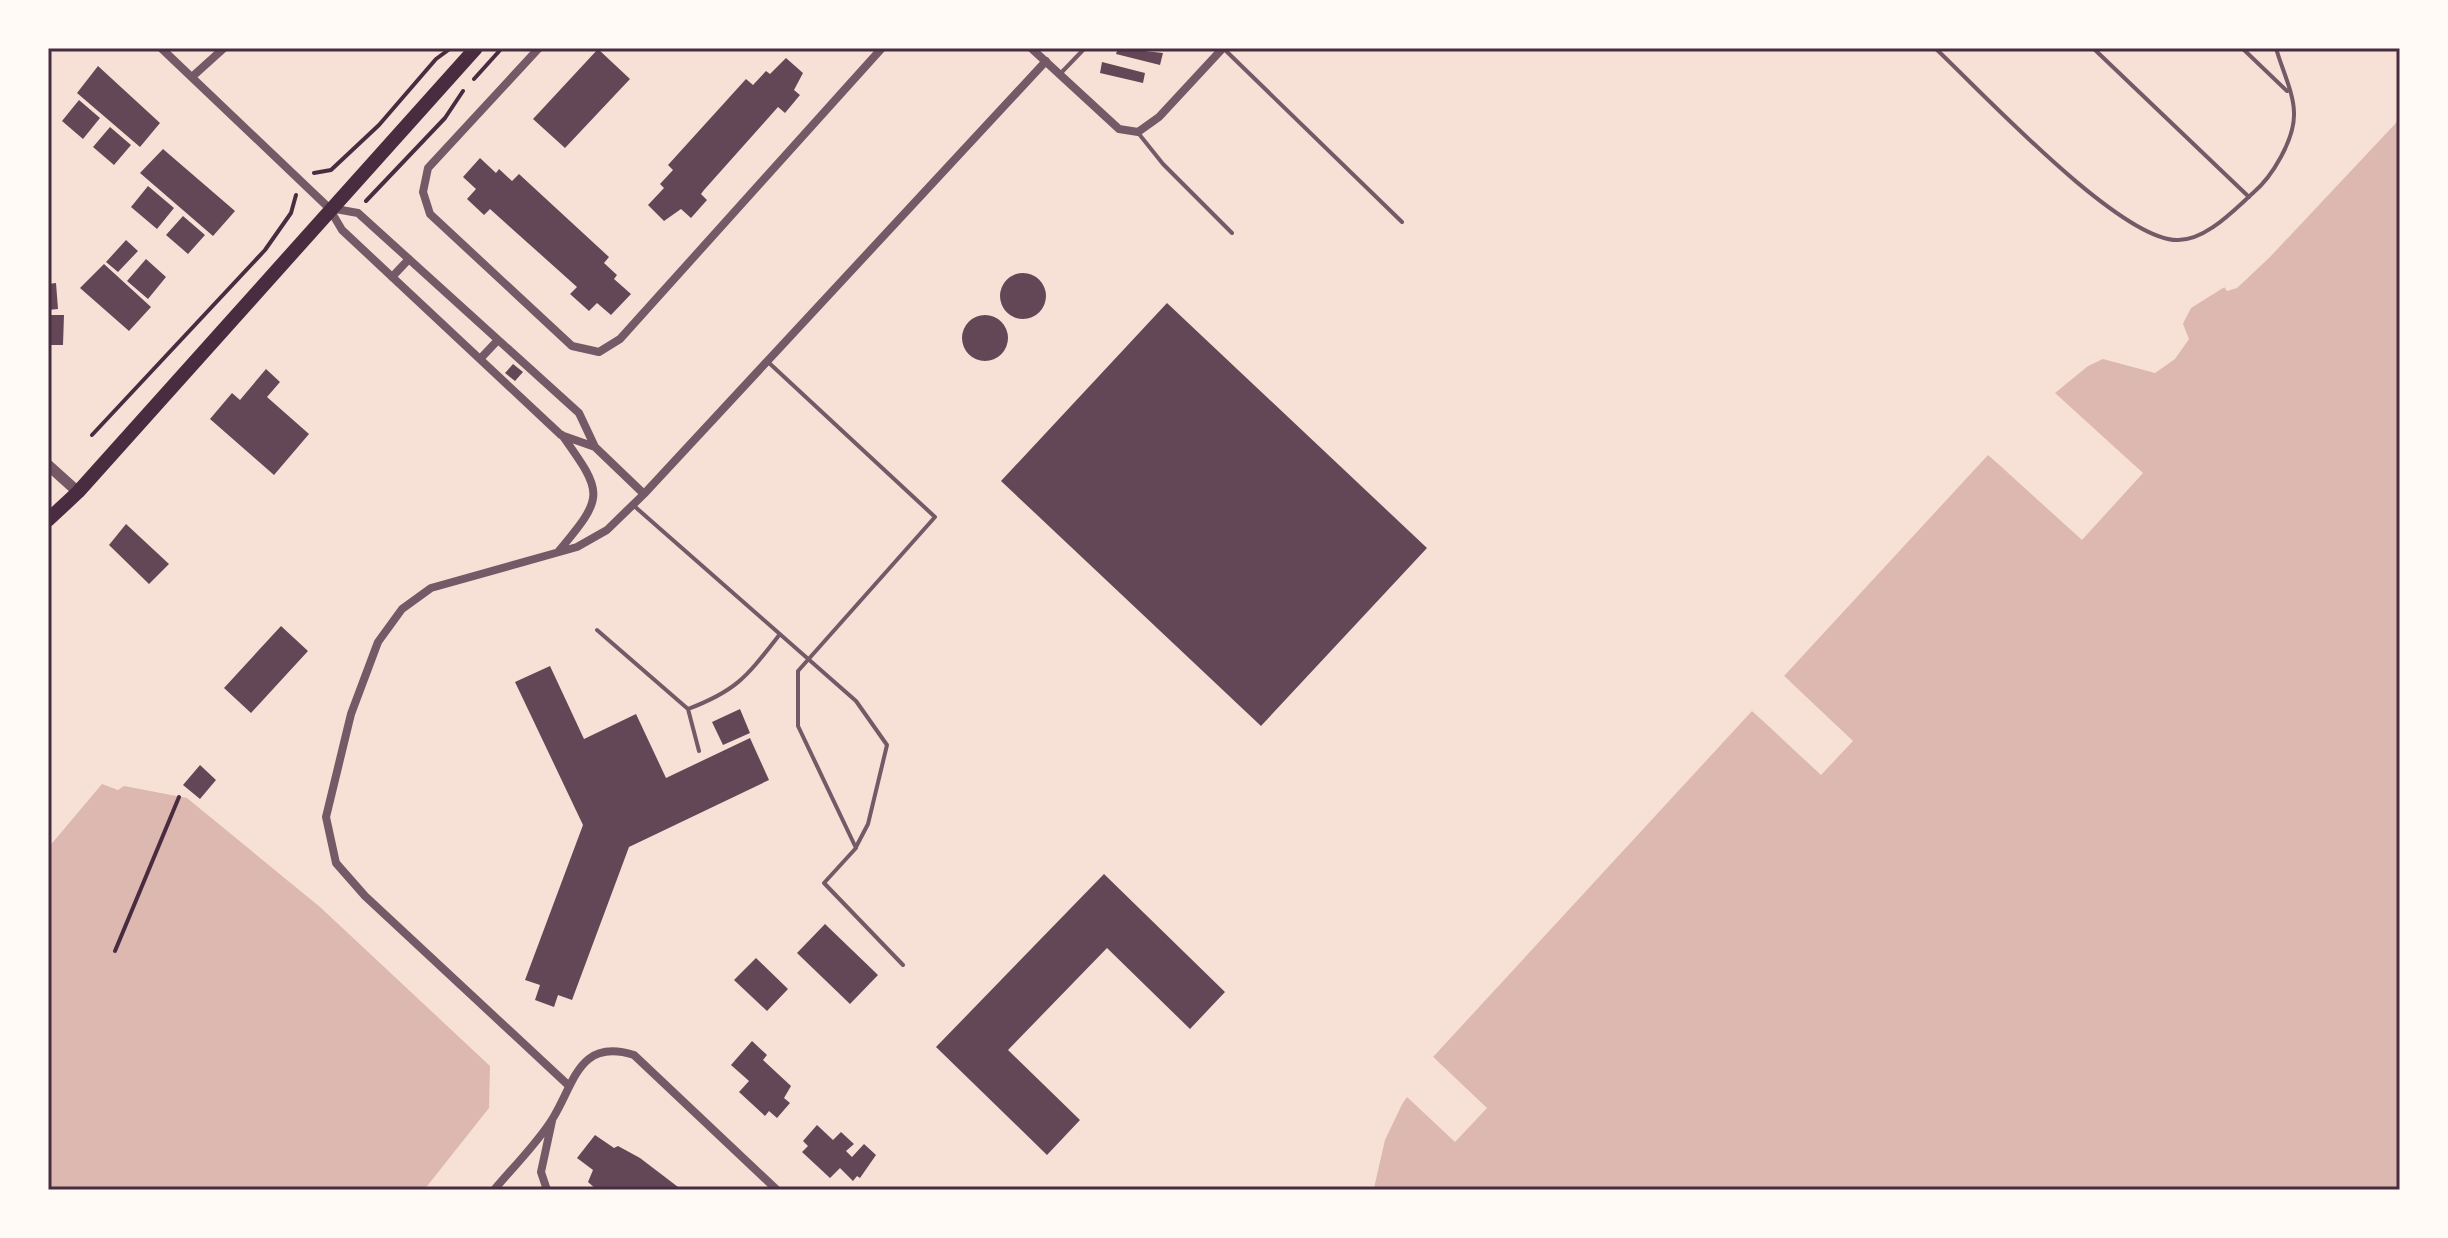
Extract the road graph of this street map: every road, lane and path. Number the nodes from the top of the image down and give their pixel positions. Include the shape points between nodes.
1 (161, 48) edge
2 (224, 48) edge
3 (451, 48) edge
4 (476, 48) edge
5 (502, 48) edge
6 (539, 48) edge
7 (882, 48) edge
8 (1031, 48) edge
9 (1085, 48) edge
10 (1223, 48) edge
11 (1935, 48) edge
12 (2093, 48) edge
13 (2242, 48) edge
14 (2276, 48) edge
15 (1046, 61) junction
16 (1060, 74) junction
17 (193, 76) junction
18 (2288, 93) junction
19 (1138, 132) junction
20 (303, 183) junction
21 (2249, 197) junction
22 (368, 200) dead end
23 (329, 208) junction
24 (1402, 222) dead end
25 (1232, 233) dead end
26 (409, 259) junction
27 (392, 277) junction
28 (498, 340) junction
29 (480, 359) junction
30 (767, 361) junction
31 (92, 435) dead end
32 (561, 435) junction
33 (595, 447) junction
34 (48, 465) edge
35 (78, 492) junction
36 (644, 494) junction
37 (633, 505) junction
38 (48, 520) edge
39 (557, 553) junction
40 (597, 630) dead end
41 (780, 634) junction
42 (808, 659) junction
43 (688, 709) junction
44 (699, 751) dead end
45 (179, 797) dead end
46 (856, 848) junction
47 (115, 951) dead end
48 (903, 965) dead end
49 (567, 1084) junction
50 (553, 1118) junction
51 (494, 1190) edge
52 (547, 1190) edge
53 (777, 1190) edge

1 - 17 street
2 - 17 street
3 - 20 path via 331,170 313,173
4 - 23 main road
5 - 22 path
6 - 7 street via 428,168 423,192 430,214 572,346 599,352 620,339
8 - 15 street
9 - 16 lane
10 - 19 street via 1159,117
10 - 24 lane
11 - 21 lane via 2096,199 2138,228 2175,241 2201,235
12 - 21 lane
13 - 18 lane
14 - 18 lane
15 - 16 street
15 - 30 street
16 - 19 street via 1119,129
17 - 20 street
18 - 21 lane via 2294,113 2285,149
19 - 25 lane
20 - 23 street
20 - 31 path via 291,213 265,250
23 - 26 street via 358,213
23 - 27 street via 342,230
23 - 35 main road
26 - 27 street
26 - 28 street
27 - 29 street
28 - 29 street
28 - 33 street via 579,413
29 - 32 street
30 - 36 street
30 - 42 lane via 935,517
32 - 33 street
32 - 39 street via 592,477 593,501 586,519
33 - 36 street
34 - 35 street
35 - 38 main road
36 - 37 street
37 - 39 street via 607,530
37 - 41 lane
39 - 49 street via 431,588 402,609 378,642 351,714 326,817 336,863 365,896
40 - 43 lane
41 - 42 lane
41 - 43 lane via 746,678 726,694
42 - 46 lane via 798,671 798,726
42 - 46 lane via 856,701 887,745 868,824
43 - 44 lane
45 - 47 path
46 - 48 lane via 824,883
49 - 50 street
49 - 53 street via 591,1056 612,1049 634,1055
50 - 51 street
50 - 52 street via 541,1172

